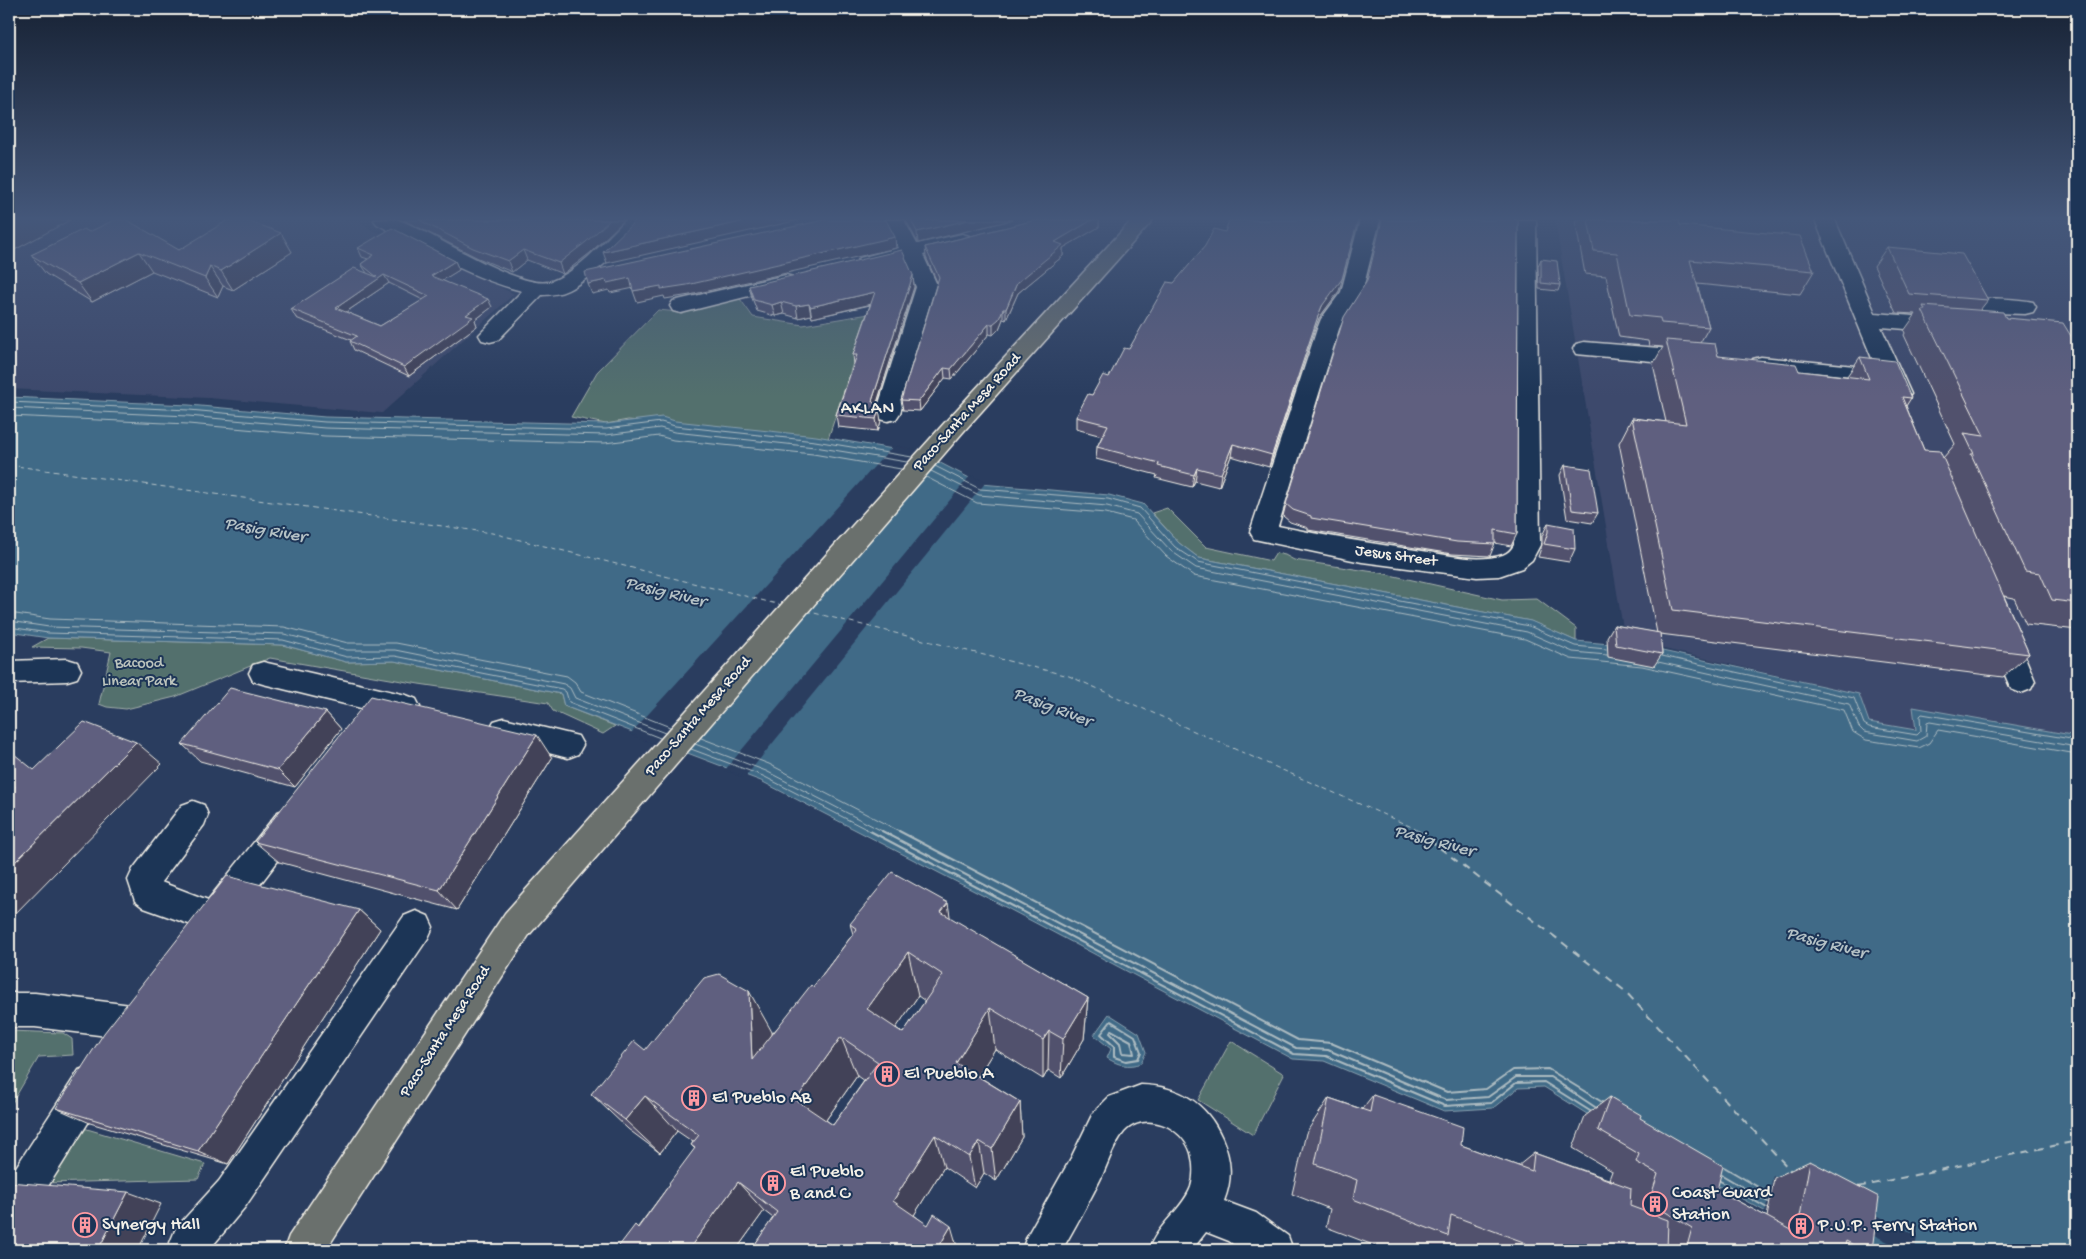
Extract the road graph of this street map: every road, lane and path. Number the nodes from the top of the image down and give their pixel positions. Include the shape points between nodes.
1 (507, 279) edge
2 (571, 279) edge
3 (794, 279) edge
4 (923, 279) edge
5 (1089, 279) edge
6 (1355, 279) edge
7 (1526, 279) edge
8 (1850, 279) edge
9 (535, 290) junction
10 (680, 306) dead end
11 (2025, 307) dead end
12 (1867, 319) junction
13 (490, 335) dead end
14 (1584, 349) dead end
15 (1892, 376) junction
16 (1907, 412) edge
17 (888, 413) dead end
18 (1991, 609) edge
19 (67, 670) dead end
20 (9, 672) edge
21 (263, 673) dead end
22 (2021, 681) dead end
23 (429, 712) edge
24 (476, 723) edge
25 (568, 745) dead end
26 (304, 802) edge
27 (193, 815) dead end
28 (416, 927) dead end
29 (9, 1010) edge
30 (1199, 1210) junction
31 (9, 1212) edge
32 (186, 1250) edge
33 (303, 1250) edge
34 (1041, 1250) edge
35 (1168, 1250) edge
36 (1274, 1250) edge

1 - 9 street
2 - 9 street via 553,288
3 - 10 street
4 - 17 street via 927,287
5 - 33 main road, Paco-Santa Mesa Road via 956,425 517,924
6 - 7 street, Jesus Street via 1351,293 1328,328 1263,532 1332,547 1477,567 1511,562 1522,556 1527,545
8 - 12 street
9 - 13 street
11 - 12 street via 1986,306 1989,326 1982,328
12 - 15 street
14 - 15 street
15 - 16 street
18 - 22 street
19 - 20 street
21 - 23 street via 374,713
24 - 25 street
26 - 27 street via 205,928 146,890 144,880
28 - 32 street via 232,1194
29 - 31 street via 139,1012
30 - 34 street via 1209,1191 1212,1171 1210,1152 1202,1134 1190,1119 1174,1108 1156,1103 1138,1104 1122,1110 1108,1123
30 - 35 street
30 - 36 street via 1242,1227

